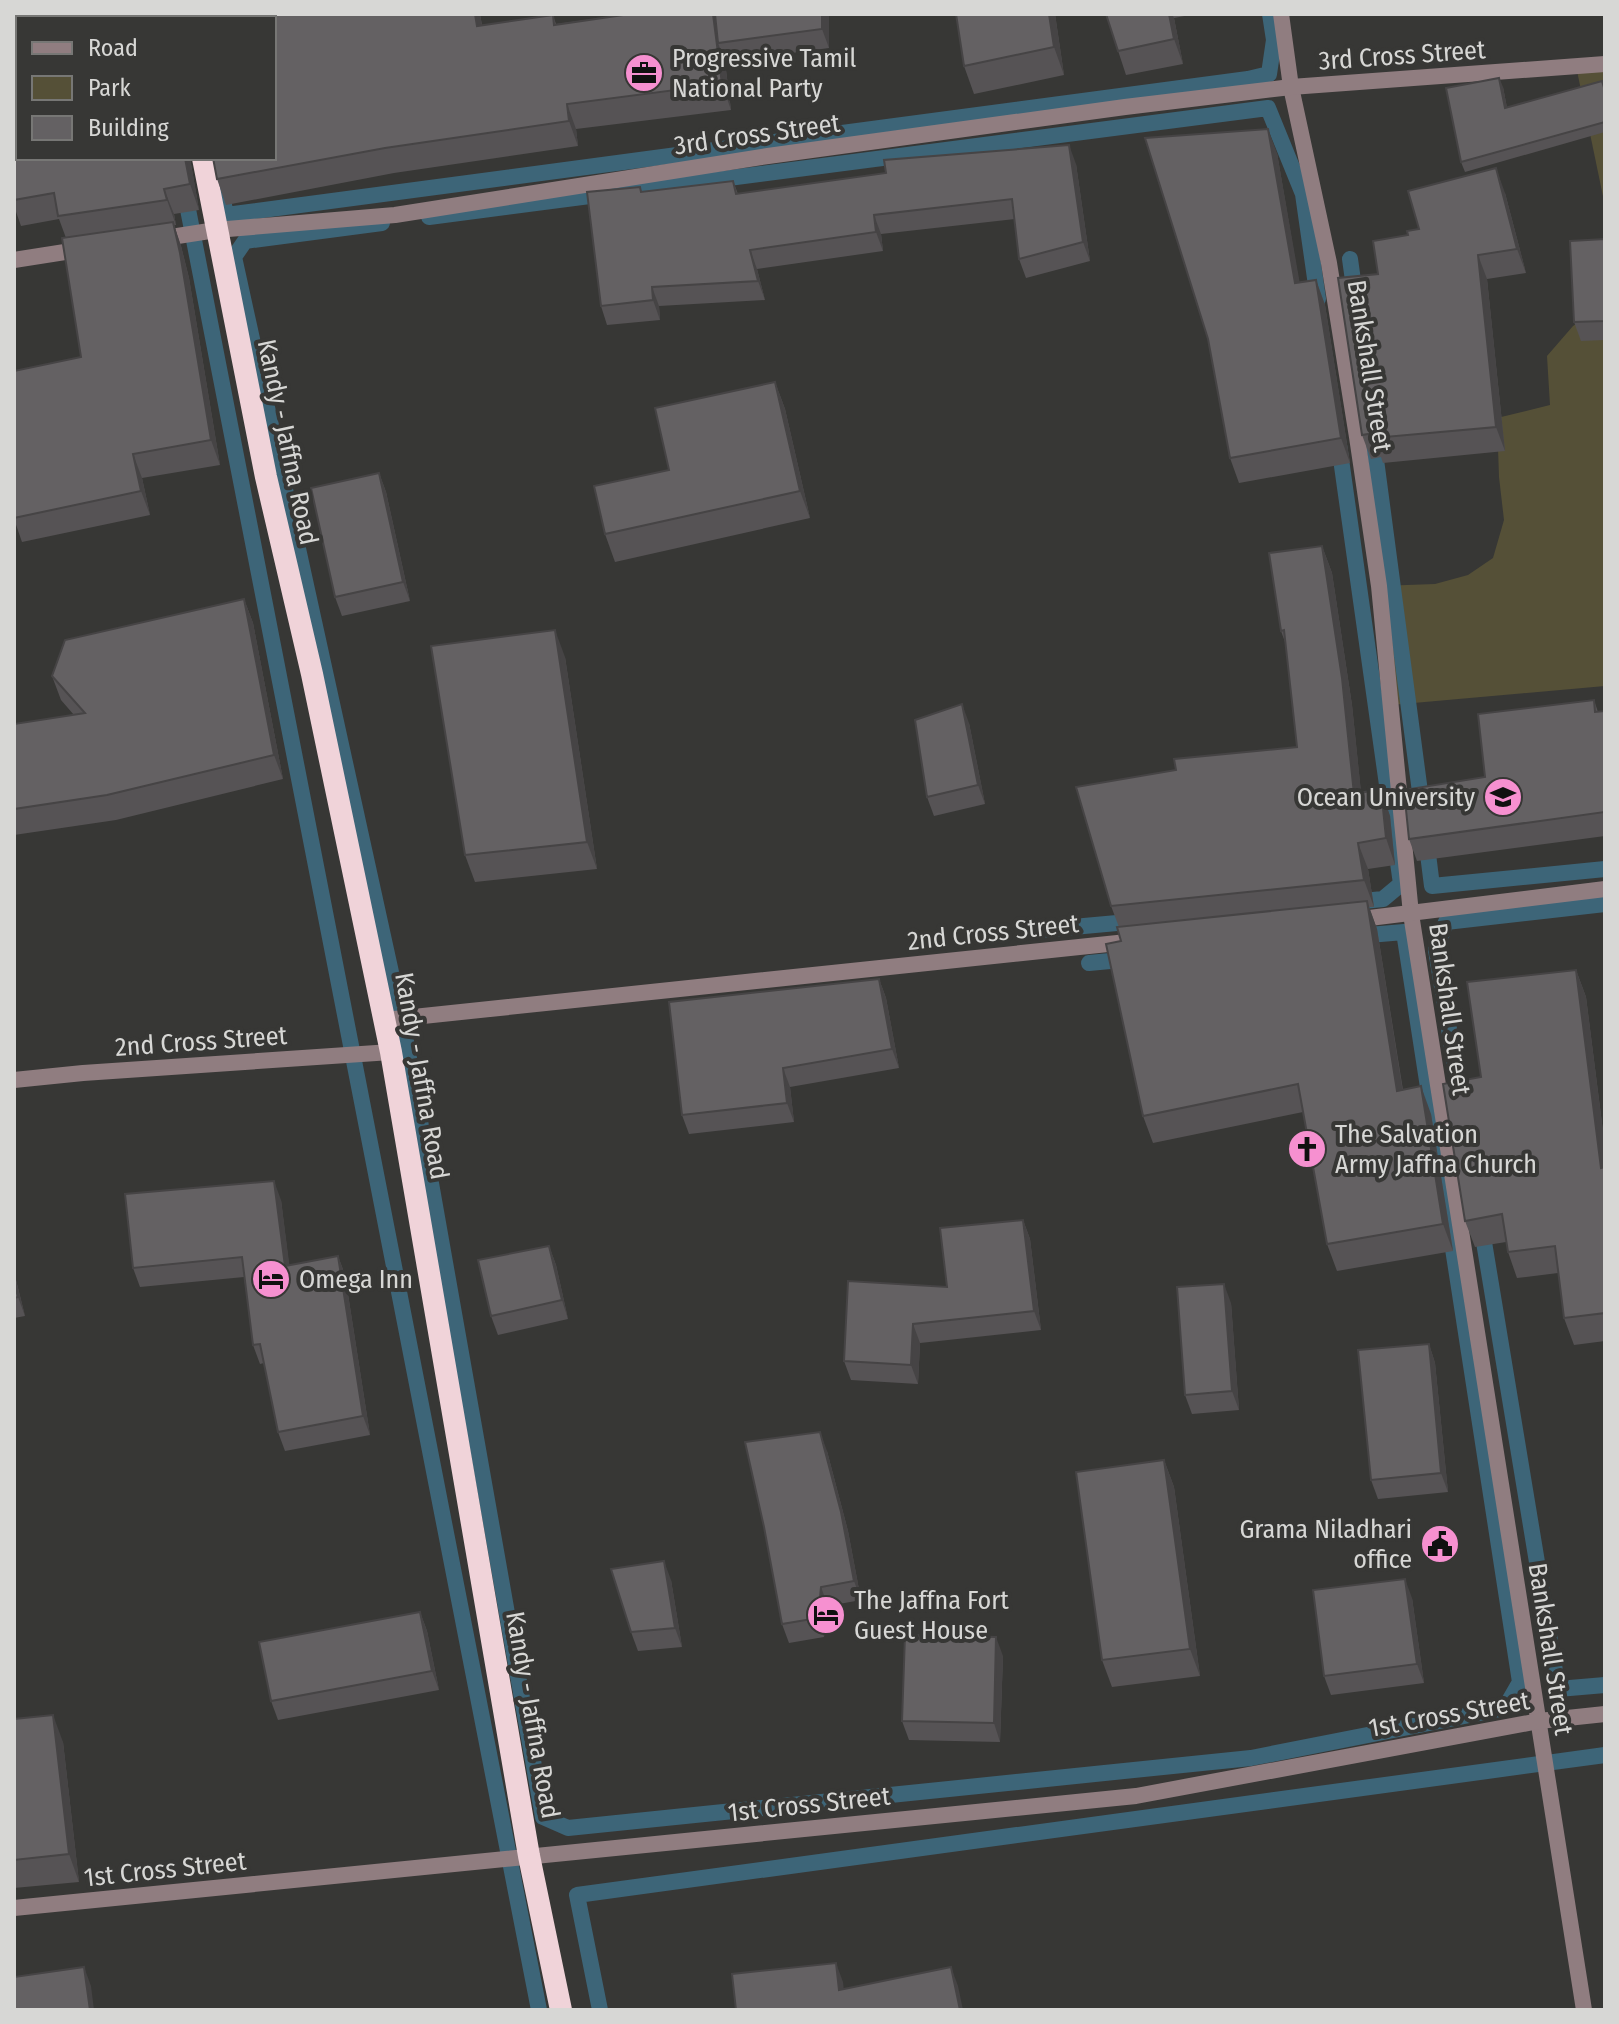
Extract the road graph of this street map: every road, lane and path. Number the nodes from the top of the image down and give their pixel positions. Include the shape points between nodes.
1 (1281, 14) edge
2 (1605, 64) edge
3 (1291, 87) junction
4 (203, 160) edge
5 (216, 230) junction
6 (140, 241) edge
7 (94, 248) edge
8 (14, 260) edge
9 (1605, 889) edge
10 (1411, 914) junction
11 (1332, 922) edge
12 (1142, 941) edge
13 (385, 1020) junction
14 (391, 1052) junction
15 (14, 1080) edge
16 (1605, 1714) edge
17 (1539, 1721) junction
18 (529, 1856) junction
19 (14, 1908) edge
20 (561, 2010) edge
21 (1584, 2010) edge

1 - 3 street, Bankshall Street
2 - 3 street, 3rd Cross Street
3 - 5 street, 3rd Cross Street via 768,156 395,215
3 - 10 street, Bankshall Street via 1329,263 1371,527
4 - 5 highway, Kandy - Jaffna Road
5 - 6 street, 3rd Cross Street
5 - 13 highway, Kandy - Jaffna Road
7 - 8 street
9 - 10 street
10 - 11 street
10 - 17 street, Bankshall Street
12 - 13 street, 2nd Cross Street
13 - 14 highway, Kandy - Jaffna Road
14 - 15 street, 2nd Cross Street
14 - 18 highway, Kandy - Jaffna Road
16 - 17 street, 1st Cross Street
17 - 18 street, 1st Cross Street via 1136,1796
17 - 21 street, Bankshall Street
18 - 19 street, 1st Cross Street
18 - 20 highway, Kandy - Jaffna Road

